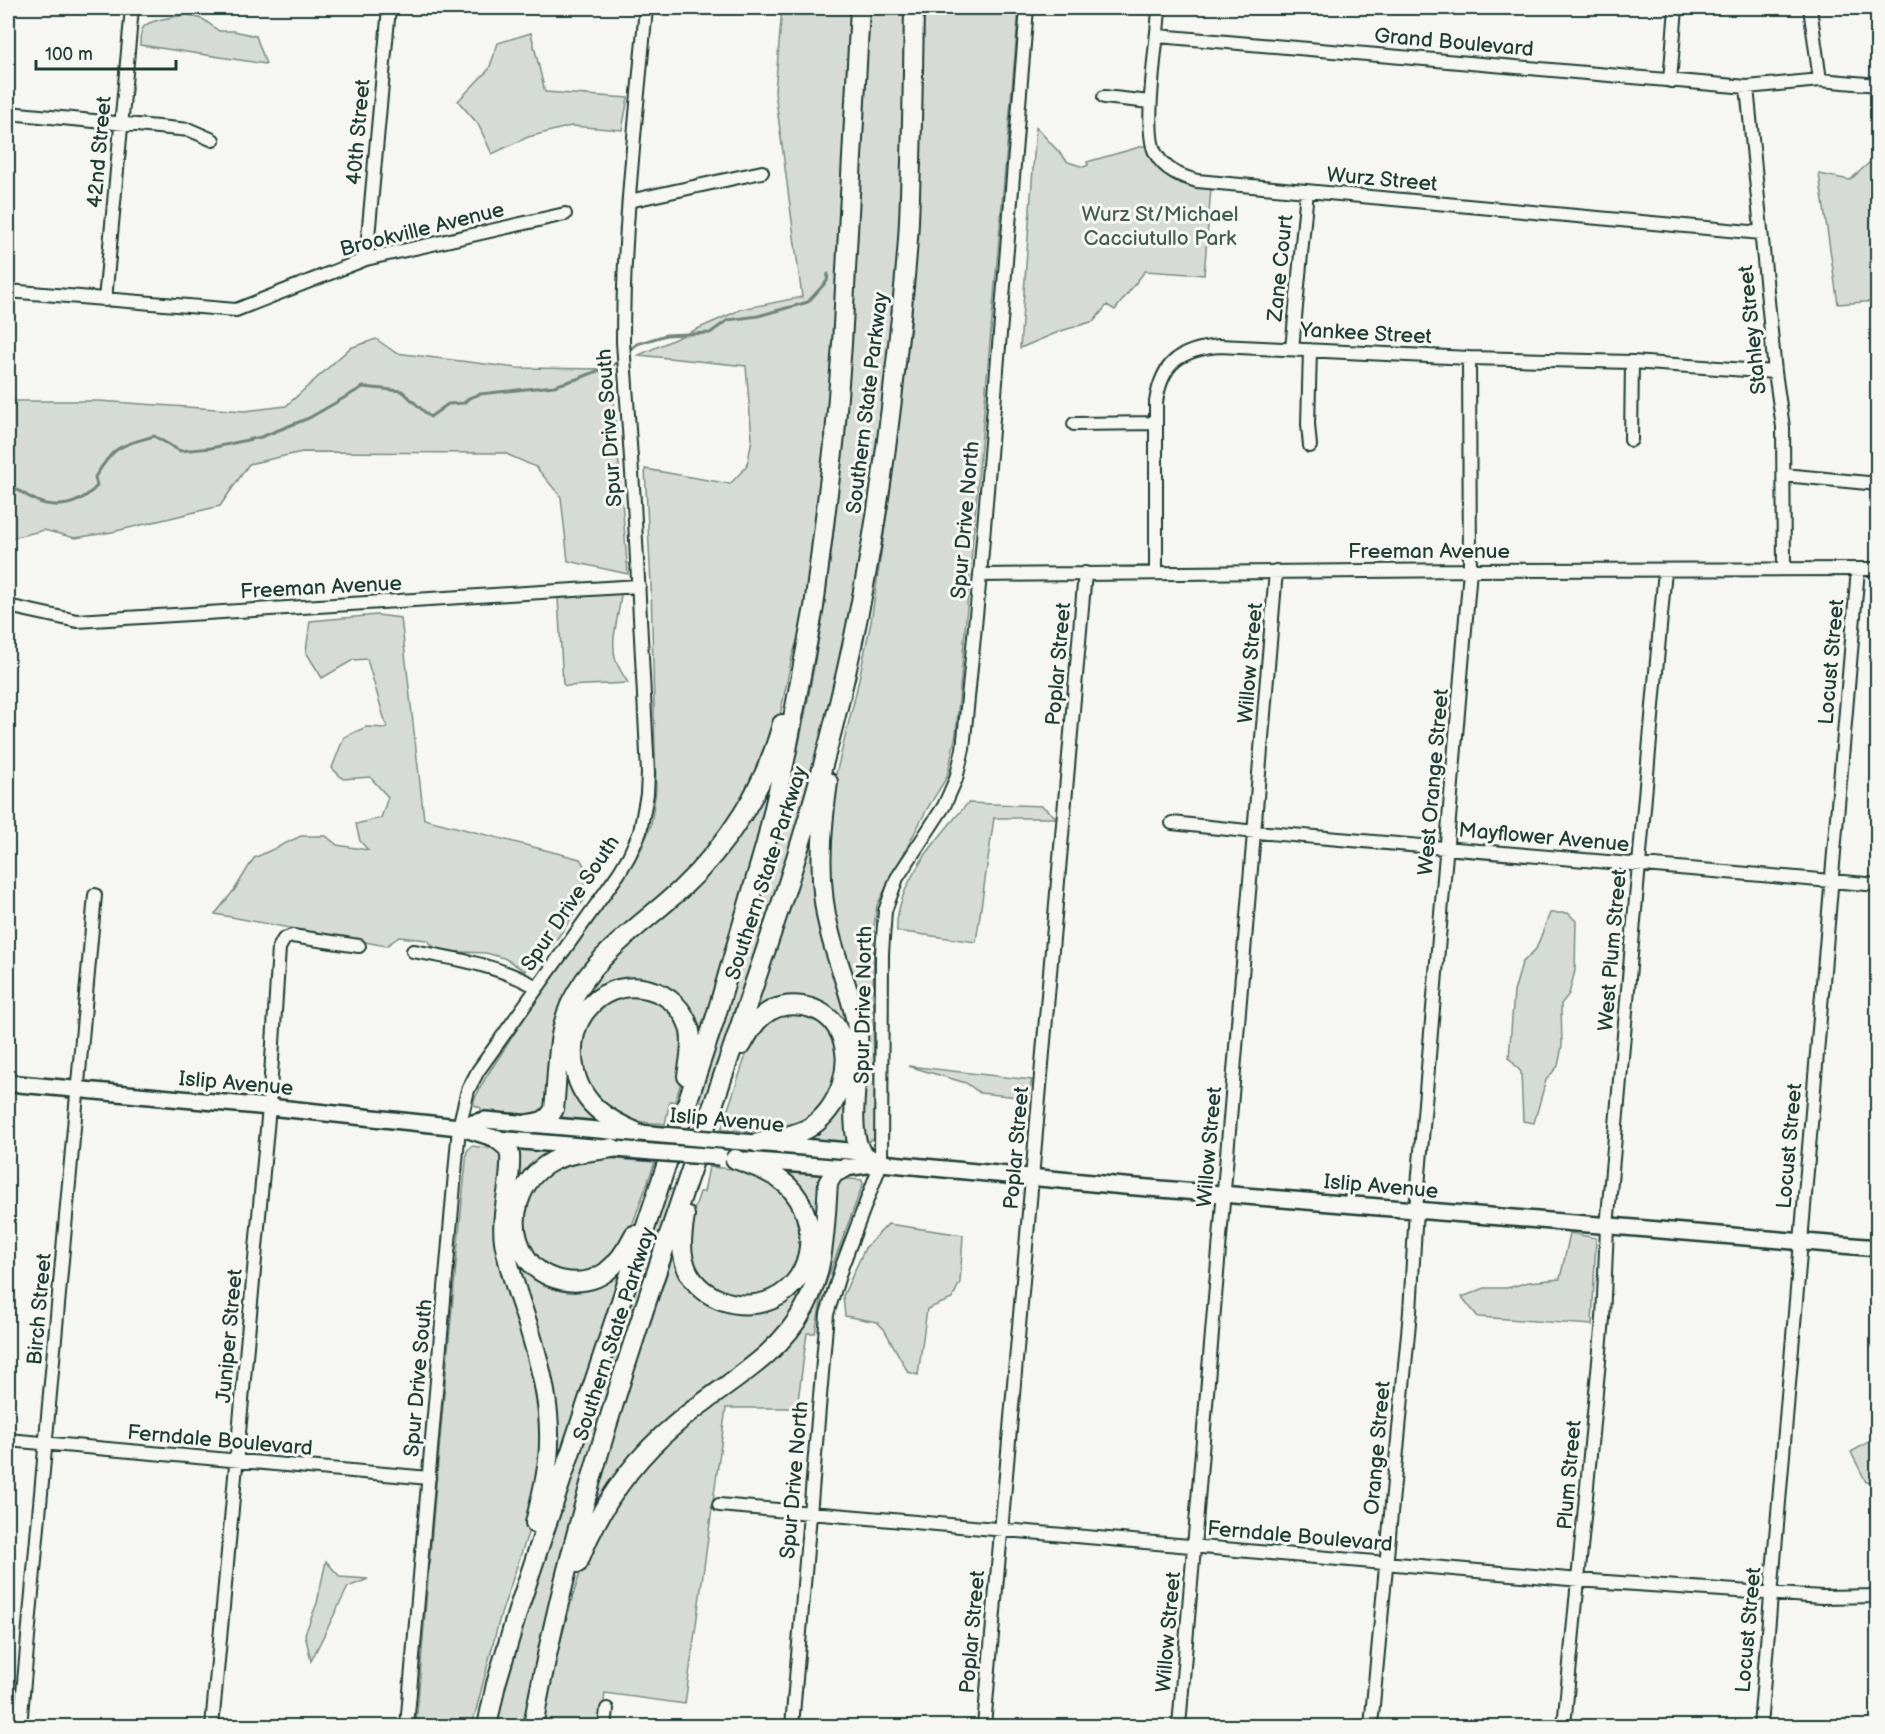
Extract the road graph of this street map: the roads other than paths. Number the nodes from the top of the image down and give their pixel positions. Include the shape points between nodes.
1 (132, 8) edge
2 (389, 8) edge
3 (646, 8) edge
4 (860, 8) edge
5 (914, 8) edge
6 (1027, 8) edge
7 (1160, 8) edge
8 (1676, 8) edge
9 (1810, 8) edge
10 (1158, 36) junction
11 (1820, 80) junction
12 (1670, 81) junction
13 (1878, 85) edge
14 (1747, 87) junction
15 (1104, 97) dead end
16 (1150, 102) junction
17 (8, 113) edge
18 (122, 123) junction
19 (213, 140) dead end
20 (762, 172) dead end
21 (1307, 191) junction
22 (629, 201) junction
23 (565, 214) dead end
24 (1761, 233) junction
25 (366, 259) junction
26 (8, 291) edge
27 (105, 300) junction
28 (1292, 349) junction
29 (1310, 350) junction
30 (1469, 358) junction
31 (1632, 362) junction
32 (1775, 372) junction
33 (1156, 423) junction
34 (1074, 424) dead end
35 (1631, 440) dead end
36 (1310, 446) dead end
37 (1784, 475) junction
38 (1878, 484) edge
39 (1858, 568) junction
40 (1878, 568) edge
41 (1784, 569) junction
42 (1470, 570) junction
43 (1665, 570) junction
44 (1276, 571) junction
45 (1085, 573) junction
46 (1156, 573) junction
47 (980, 575) junction
48 (639, 586) junction
49 (8, 606) edge
50 (814, 607) junction
51 (843, 686) junction
52 (1172, 823) dead end
53 (1256, 832) junction
54 (1447, 847) junction
55 (1639, 865) junction
56 (1832, 881) junction
57 (1878, 885) edge
58 (94, 895) dead end
59 (359, 946) dead end
60 (413, 951) dead end
61 (537, 987) junction
62 (722, 1080) junction
63 (8, 1083) edge
64 (78, 1089) junction
65 (268, 1107) junction
66 (680, 1120) junction
67 (528, 1124) junction
68 (459, 1126) junction
69 (639, 1133) junction
70 (497, 1139) junction
71 (758, 1143) junction
72 (612, 1149) junction
73 (729, 1152) junction
74 (861, 1152) junction
75 (881, 1163) junction
76 (693, 1165) junction
77 (845, 1168) junction
78 (1033, 1178) junction
79 (1225, 1194) junction
80 (653, 1199) junction
81 (1416, 1210) junction
82 (1607, 1227) junction
83 (1801, 1242) junction
84 (1878, 1248) edge
85 (8, 1440) edge
86 (46, 1443) junction
87 (237, 1461) junction
88 (429, 1478) junction
89 (719, 1505) dead end
90 (812, 1512) junction
91 (1000, 1529) junction
92 (1194, 1546) junction
93 (1386, 1563) junction
94 (1580, 1580) junction
95 (1771, 1594) junction
96 (1878, 1596) edge
97 (519, 1607) junction
98 (552, 1632) junction
99 (607, 1709) dead end
100 (20, 1726) edge
101 (213, 1726) edge
102 (407, 1726) edge
103 (487, 1726) edge
104 (532, 1726) edge
105 (605, 1726) edge
106 (792, 1726) edge
107 (984, 1726) edge
108 (1179, 1726) edge
109 (1371, 1726) edge
110 (1564, 1726) edge
111 (1760, 1726) edge

1 - 18 street, 42nd Street
2 - 25 street, 40th Street
3 - 22 street, Spur Drive South
4 - 50 highway, Southern State Parkway via 842,344
5 - 51 highway, Southern State Parkway via 909,225 890,423
6 - 47 street, Spur Drive North
7 - 10 street, Wurz Street
8 - 12 street
9 - 11 street
10 - 12 street, Grand Boulevard
10 - 16 street, Wurz Street
11 - 13 street
11 - 14 street, Grand Boulevard
12 - 14 street, Grand Boulevard
14 - 24 street, Stahley Street
15 - 16 street
16 - 21 street, Wurz Street via 1154,152 1179,176
17 - 18 street
18 - 19 street via 190,130
18 - 27 street, 42nd Street
20 - 22 street
21 - 24 street, Wurz Street
21 - 28 street, Zane Court
22 - 48 street, Spur Drive South via 623,342
23 - 25 street, Brookville Avenue
24 - 32 street, Stahley Street
25 - 27 street, Brookville Avenue via 236,310
26 - 27 street, Brookville Avenue
28 - 29 street, Yankee Street
28 - 33 street, Yankee Street via 1219,346 1187,351 1167,370 1158,387
29 - 30 street, Yankee Street
29 - 36 street
30 - 31 street, Yankee Street
30 - 42 street, West Orange Street
31 - 32 street, Yankee Street
31 - 35 street
32 - 37 street, Stahley Street via 1783,427
33 - 34 street
33 - 46 street, Yankee Street
37 - 38 street
37 - 41 street, Stahley Street
39 - 40 street, Freeman Avenue
39 - 41 street, Freeman Avenue
39 - 56 street, Locust Street
41 - 43 street, Freeman Avenue
42 - 43 street, Freeman Avenue
42 - 44 street, Freeman Avenue
42 - 54 street, West Orange Street
43 - 55 street, West Plum Street
44 - 46 street, Freeman Avenue
44 - 53 street, Willow Street
45 - 46 street, Freeman Avenue
45 - 47 street, Freeman Avenue
45 - 78 street, Poplar Street
47 - 75 street, Spur Drive North via 960,768 944,806 897,878 885,911
48 - 49 street, Freeman Avenue via 77,621
48 - 61 street, Spur Drive South via 648,773 640,832 619,873
50 - 66 highway, Southern State Parkway via 766,843 715,1019
50 - 67 highway via 780,734 750,803 705,864 597,963 581,984 569,1007 562,1035 554,1109 543,1122
51 - 62 highway, Southern State Parkway via 805,830
51 - 74 highway via 821,850 829,931 858,1033 853,1131
52 - 53 street, Mayflower Avenue
53 - 54 street, Mayflower Avenue
53 - 79 street, Willow Street
54 - 55 street, Mayflower Avenue
54 - 81 street, West Orange Street
55 - 56 street, Mayflower Avenue
55 - 82 street, West Plum Street
56 - 57 street, Mayflower Avenue
56 - 83 street, Locust Street
58 - 64 street, Birch Street
59 - 65 street, Juniper Street via 292,936 284,939 279,948
60 - 61 street via 481,963
61 - 68 street, Spur Drive South via 478,1071 468,1090
62 - 71 highway via 752,1028 777,1007 809,1007 837,1026 844,1042 845,1061 836,1100 808,1128
62 - 76 highway, Southern State Parkway
63 - 64 main road, Islip Avenue
64 - 65 main road, Islip Avenue
64 - 86 street, Birch Street
65 - 68 main road, Islip Avenue
65 - 87 street, Juniper Street
66 - 69 highway via 691,1047 689,1029 672,1001 641,987 624,987 591,1004 574,1037 572,1055 576,1074 592,1104 605,1116
66 - 80 highway, Southern State Parkway
67 - 68 main road, Islip Avenue via 485,1120
67 - 69 main road, Islip Avenue
68 - 70 main road, Islip Avenue
68 - 88 street, Spur Drive South
69 - 73 main road, Islip Avenue, bridge
70 - 72 main road, Islip Avenue
70 - 97 highway via 508,1148 510,1163 503,1213 508,1266 542,1371 549,1443
71 - 73 main road, Islip Avenue
71 - 74 main road, Islip Avenue
72 - 73 main road, Islip Avenue, bridge
72 - 80 highway via 567,1155 536,1173 518,1203 515,1221 526,1257 538,1269 570,1282 604,1274 628,1247
73 - 76 highway via 774,1175 800,1201 810,1236 808,1256 801,1275 773,1299 738,1305 721,1301 693,1280 684,1262 681,1241
73 - 77 main road, Islip Avenue
74 - 75 main road, Islip Avenue
75 - 77 main road, Islip Avenue
75 - 78 main road, Islip Avenue
75 - 90 street, Spur Drive North via 827,1314
76 - 98 highway, Southern State Parkway via 609,1417
77 - 98 highway via 834,1173 828,1183 823,1250 816,1282 804,1308 764,1358 677,1422 626,1474 589,1534
78 - 79 main road, Islip Avenue
78 - 91 street, Poplar Street
79 - 81 main road, Islip Avenue
79 - 92 street, Willow Street
80 - 97 highway, Southern State Parkway
81 - 82 main road, Islip Avenue
81 - 93 street, Orange Street
82 - 83 main road, Islip Avenue
82 - 94 street, Plum Street via 1603,1319
83 - 84 main road, Islip Avenue
83 - 95 street, Locust Street
85 - 86 street, Ferndale Boulevard
86 - 87 street, Ferndale Boulevard
86 - 100 street, Birch Street
87 - 88 street, Ferndale Boulevard
87 - 101 street, Juniper Street
88 - 102 street, Spur Drive South
89 - 90 street, Ferndale Boulevard
90 - 91 street, Ferndale Boulevard
90 - 106 street, Spur Drive North
91 - 92 street, Ferndale Boulevard
91 - 107 street, Poplar Street
92 - 93 street, Ferndale Boulevard
92 - 108 street, Willow Street
93 - 94 street, Ferndale Boulevard
93 - 109 street, Orange Street
94 - 95 street, Ferndale Boulevard
94 - 110 street, Plum Street
95 - 96 street, Ferndale Boulevard
95 - 111 street, Locust Street
97 - 103 highway, Southern State Parkway
98 - 104 highway, Southern State Parkway
99 - 105 street

